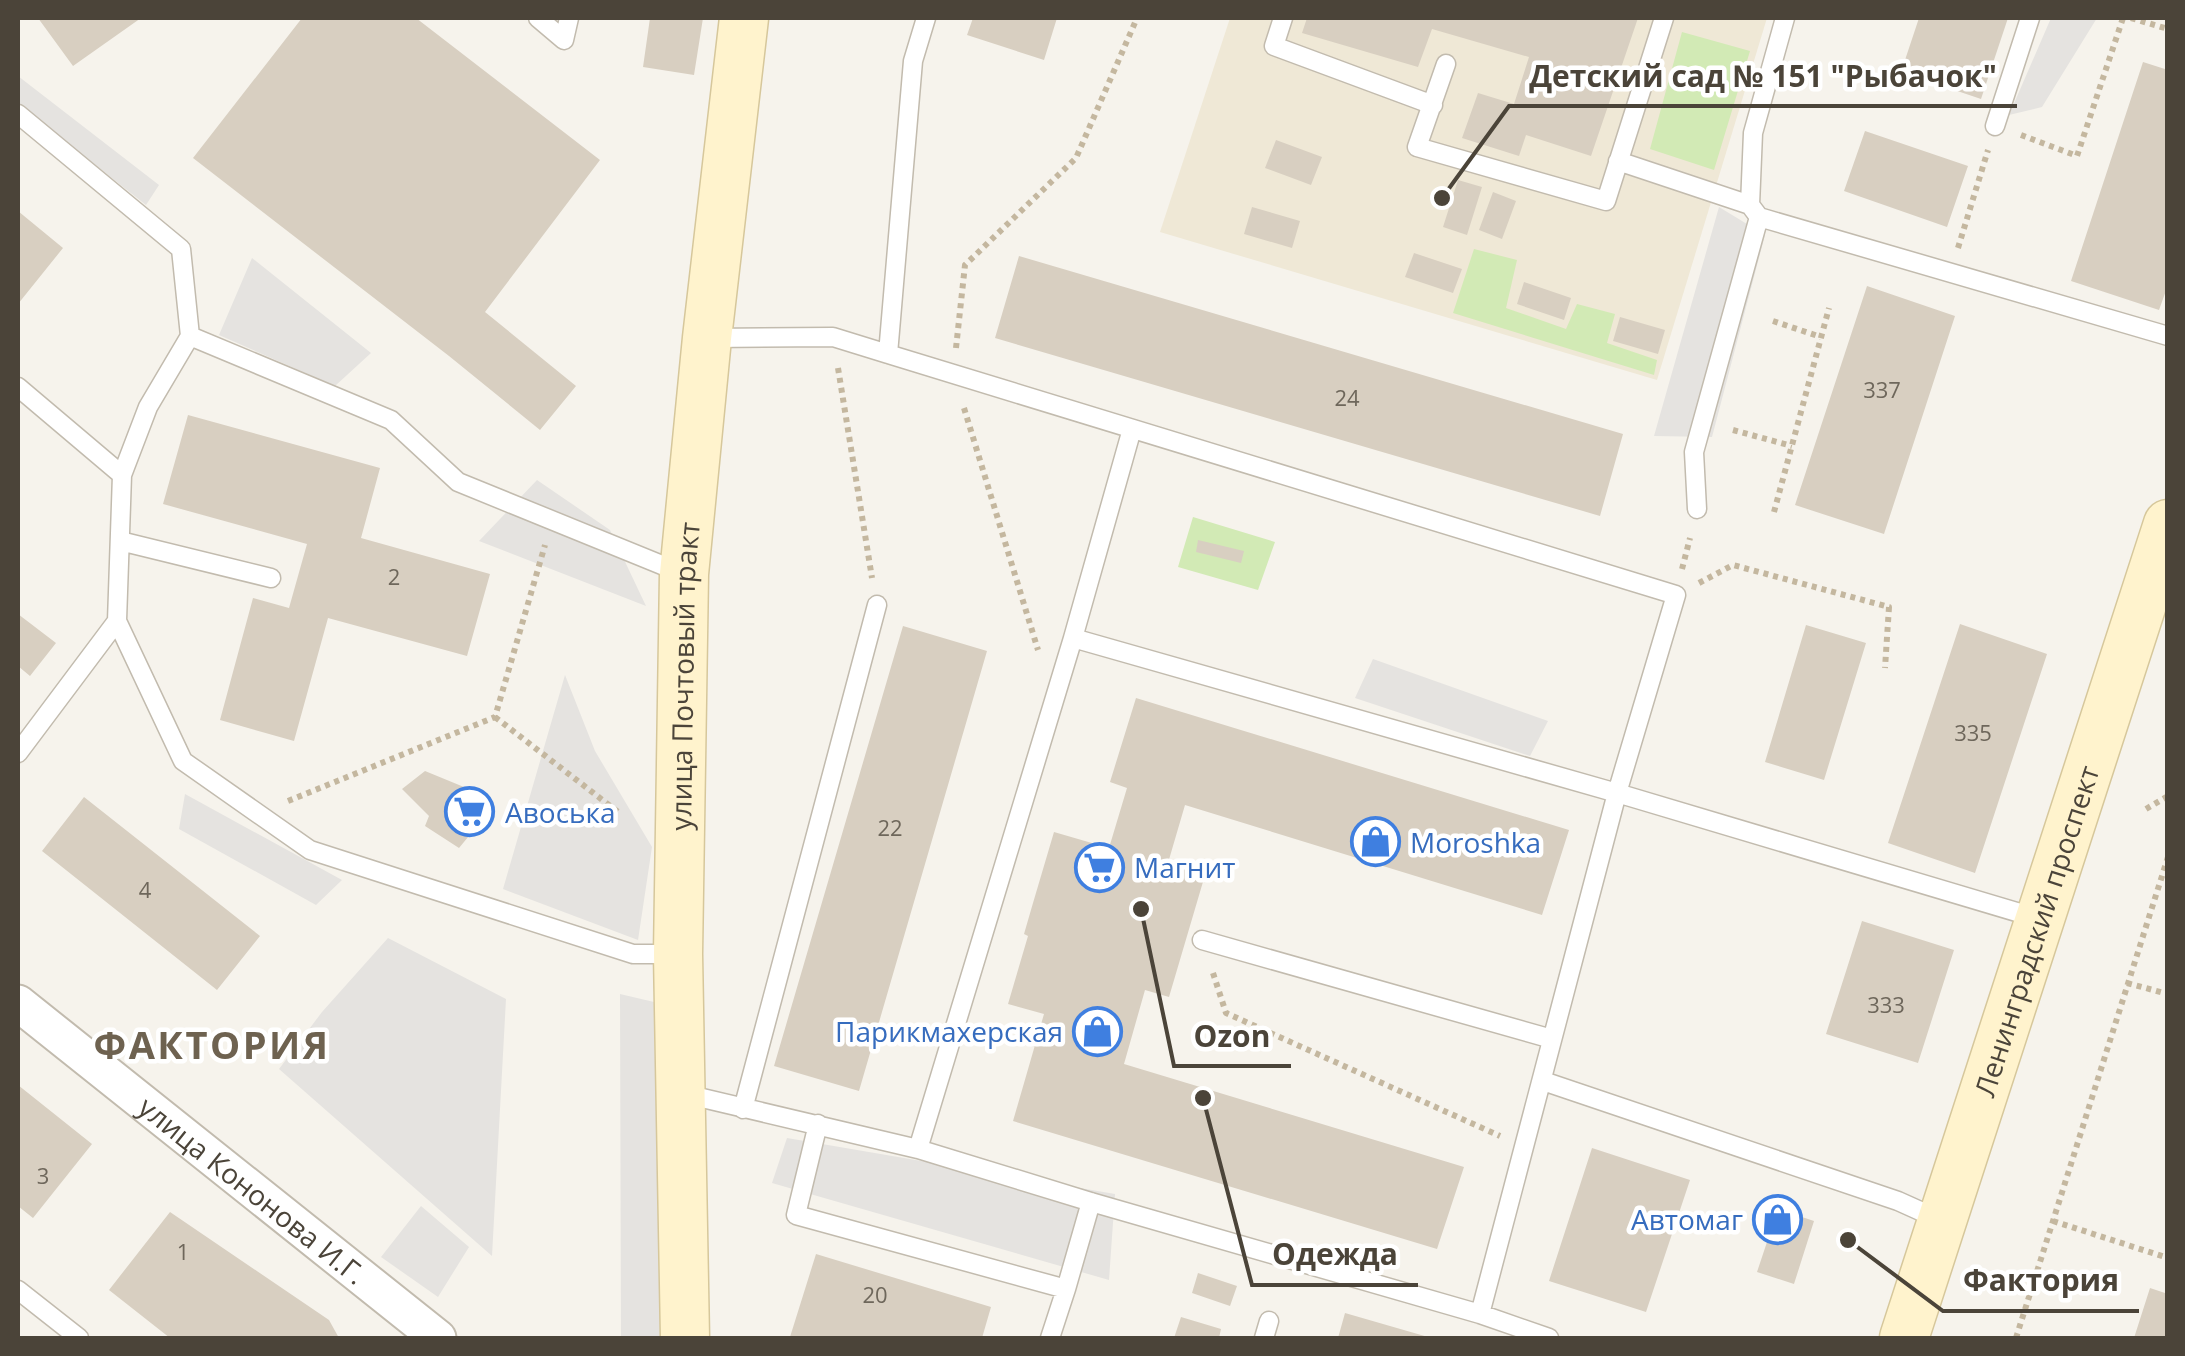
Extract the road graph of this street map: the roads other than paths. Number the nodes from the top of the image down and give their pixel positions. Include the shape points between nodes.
1 (538, 18) edge
2 (569, 18) edge
3 (744, 18) edge
4 (926, 18) edge
5 (1283, 18) edge
6 (1664, 18) edge
7 (1785, 18) edge
8 (2030, 18) edge
9 (1446, 64) dead end
10 (1433, 106) junction
11 (18, 114) edge
12 (1995, 126) road end
13 (1618, 161) junction
14 (1754, 211) junction
15 (190, 336) junction
16 (2168, 336) edge
17 (706, 338) junction
18 (888, 354) junction
19 (18, 387) edge
20 (1132, 429) junction
21 (122, 475) junction
22 (1697, 509) road end
23 (2168, 524) edge
24 (120, 542) junction
25 (684, 574) junction
26 (271, 578) dead end
27 (876, 606) road end
28 (117, 621) junction
29 (1073, 638) junction
30 (18, 753) edge
31 (1617, 794) junction
32 (2041, 919) junction
33 (1202, 940) road end
34 (678, 954) junction
35 (18, 1003) edge
36 (1552, 1038) junction
37 (1543, 1080) junction
38 (682, 1093) junction
39 (743, 1108) junction
40 (818, 1124) junction
41 (918, 1149) junction
42 (1091, 1202) junction
43 (1943, 1221) junction
44 (1066, 1289) junction
45 (18, 1290) edge
46 (1480, 1314) junction
47 (79, 1338) edge
48 (438, 1338) edge
49 (686, 1338) edge
50 (1050, 1338) edge
51 (1550, 1338) edge
52 (1904, 1338) edge

1 - 2 lane via 564,40
3 - 17 street, улица Почтовый тракт
4 - 18 lane via 913,61
5 - 10 lane via 1274,46
6 - 13 lane
7 - 14 lane via 1753,134
8 - 12 lane
9 - 10 lane
10 - 13 lane via 1417,146 1606,202
11 - 15 lane via 181,249
13 - 14 lane
14 - 16 lane
14 - 22 lane via 1694,452
15 - 21 lane via 148,407
15 - 25 lane via 391,420 458,482
17 - 18 lane via 833,337
17 - 25 street, улица Почтовый тракт
18 - 20 lane
19 - 21 lane
20 - 29 lane
20 - 31 lane via 1676,595
21 - 24 lane
23 - 32 street, Ленинградский проспект
24 - 26 lane
24 - 28 lane
25 - 34 street, улица Почтовый тракт
27 - 39 lane
28 - 30 lane
28 - 34 lane via 183,761 310,850 634,954
29 - 31 lane
29 - 41 lane
31 - 32 lane
31 - 36 lane
32 - 43 street, Ленинградский проспект
33 - 36 lane
34 - 38 street, улица Почтовый тракт
35 - 48 street, улица Кононова И.Г.
36 - 37 lane
37 - 43 lane
37 - 46 lane
38 - 39 lane
38 - 49 street, улица Почтовый тракт
39 - 40 lane
40 - 41 lane
40 - 44 lane via 796,1215
41 - 42 lane
42 - 44 lane
42 - 46 lane
43 - 52 street, Ленинградский проспект
44 - 50 lane
45 - 47 lane
46 - 51 lane

